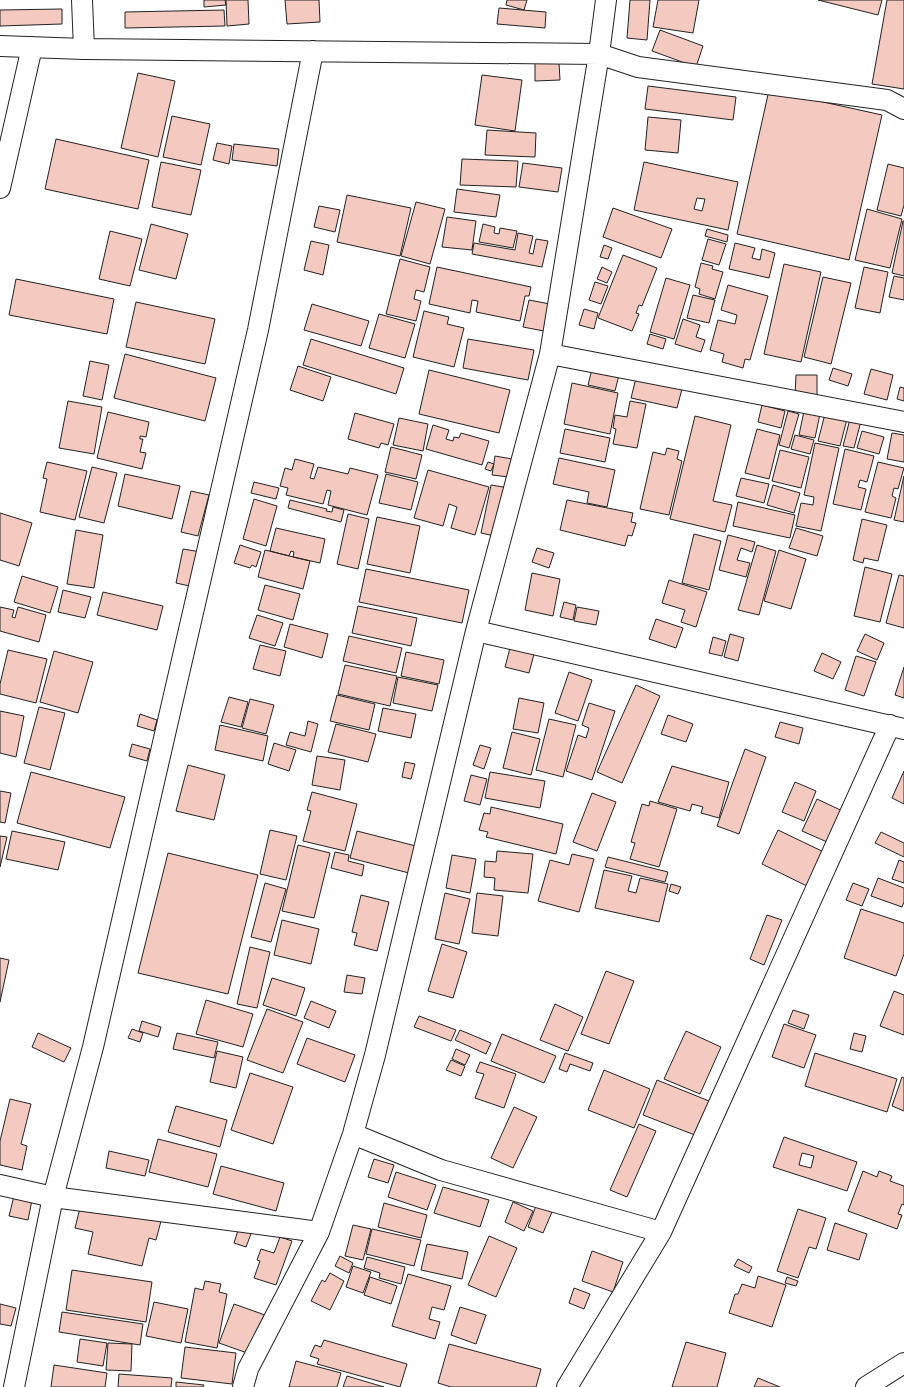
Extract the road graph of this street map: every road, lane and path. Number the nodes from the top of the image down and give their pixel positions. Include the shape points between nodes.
1 (82, 0) edge
2 (606, 0) edge
3 (0, 46) edge
4 (32, 47) junction
5 (84, 49) junction
6 (313, 51) junction
7 (599, 54) junction
8 (904, 109) edge
9 (0, 188) edge
10 (550, 354) junction
11 (904, 422) edge
12 (476, 631) junction
13 (897, 727) edge
14 (353, 1134) junction
15 (0, 1185) edge
16 (54, 1197) junction
17 (319, 1232) junction
18 (661, 1232) junction
19 (904, 1363) edge
20 (14, 1387) edge
21 (243, 1387) edge
22 (567, 1387) edge
23 (866, 1387) edge

1 - 5 street
2 - 7 street
3 - 4 street
4 - 5 street
4 - 9 street
5 - 6 street
6 - 7 street
6 - 16 street via 258,330 93,1047
7 - 8 street via 638,68 887,100
7 - 10 street
10 - 11 street
10 - 12 street
12 - 13 street
12 - 14 street via 377,1047
13 - 18 street
14 - 17 street
14 - 18 street via 441,1170
15 - 16 street
16 - 17 street
16 - 20 street
17 - 21 street via 248,1369
18 - 22 street
19 - 23 street

